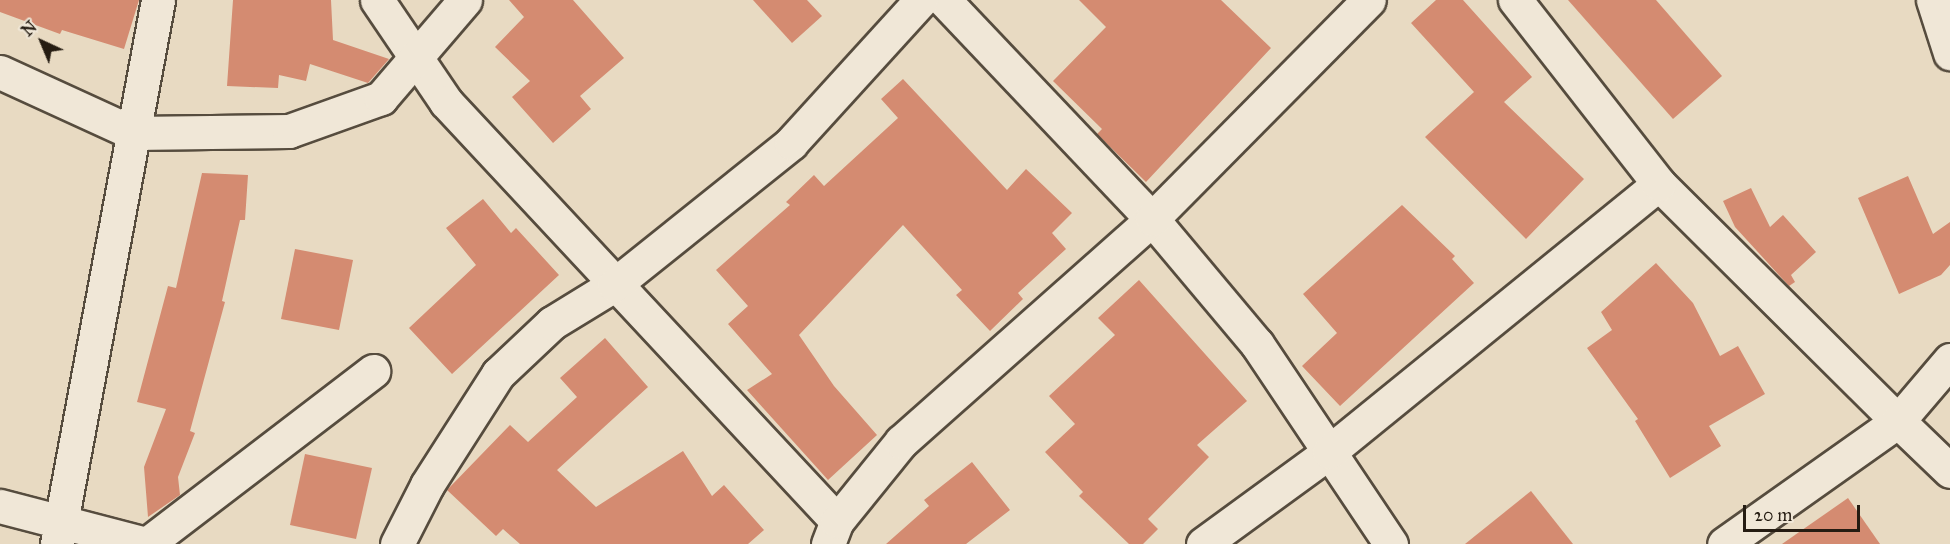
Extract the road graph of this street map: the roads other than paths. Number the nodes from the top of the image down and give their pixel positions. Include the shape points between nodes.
1 (158, 0) edge
2 (377, 0) edge
3 (465, 0) edge
4 (921, 0) edge
5 (944, 0) edge
6 (1369, 0) edge
7 (1515, 0) edge
8 (1933, 0) edge
9 (1950, 53) edge
10 (416, 55) junction
11 (0, 72) edge
12 (133, 133) junction
13 (1659, 184) junction
14 (1152, 219) junction
15 (614, 285) junction
16 (1950, 360) edge
17 (373, 370) dead end
18 (1898, 422) junction
19 (1329, 452) junction
20 (1950, 471) edge
21 (0, 507) edge
22 (60, 532) edge
23 (833, 533) edge
24 (146, 544) edge
25 (396, 544) edge
26 (1203, 544) edge
27 (1391, 544) edge
28 (1724, 544) edge

1 - 12 street
2 - 10 street
3 - 10 street
4 - 15 street via 791,143
5 - 14 street
6 - 14 street
7 - 13 street
8 - 9 street
10 - 12 street via 381,98 289,131
10 - 15 street via 446,102
11 - 12 street
12 - 22 street
13 - 18 street
13 - 19 street
14 - 19 street via 1257,344
14 - 23 street via 901,442
15 - 23 street
15 - 25 street via 552,323 498,374 427,486
16 - 18 street
17 - 24 street
18 - 20 street
18 - 28 street
19 - 26 street
19 - 27 street
21 - 22 street
22 - 24 street

